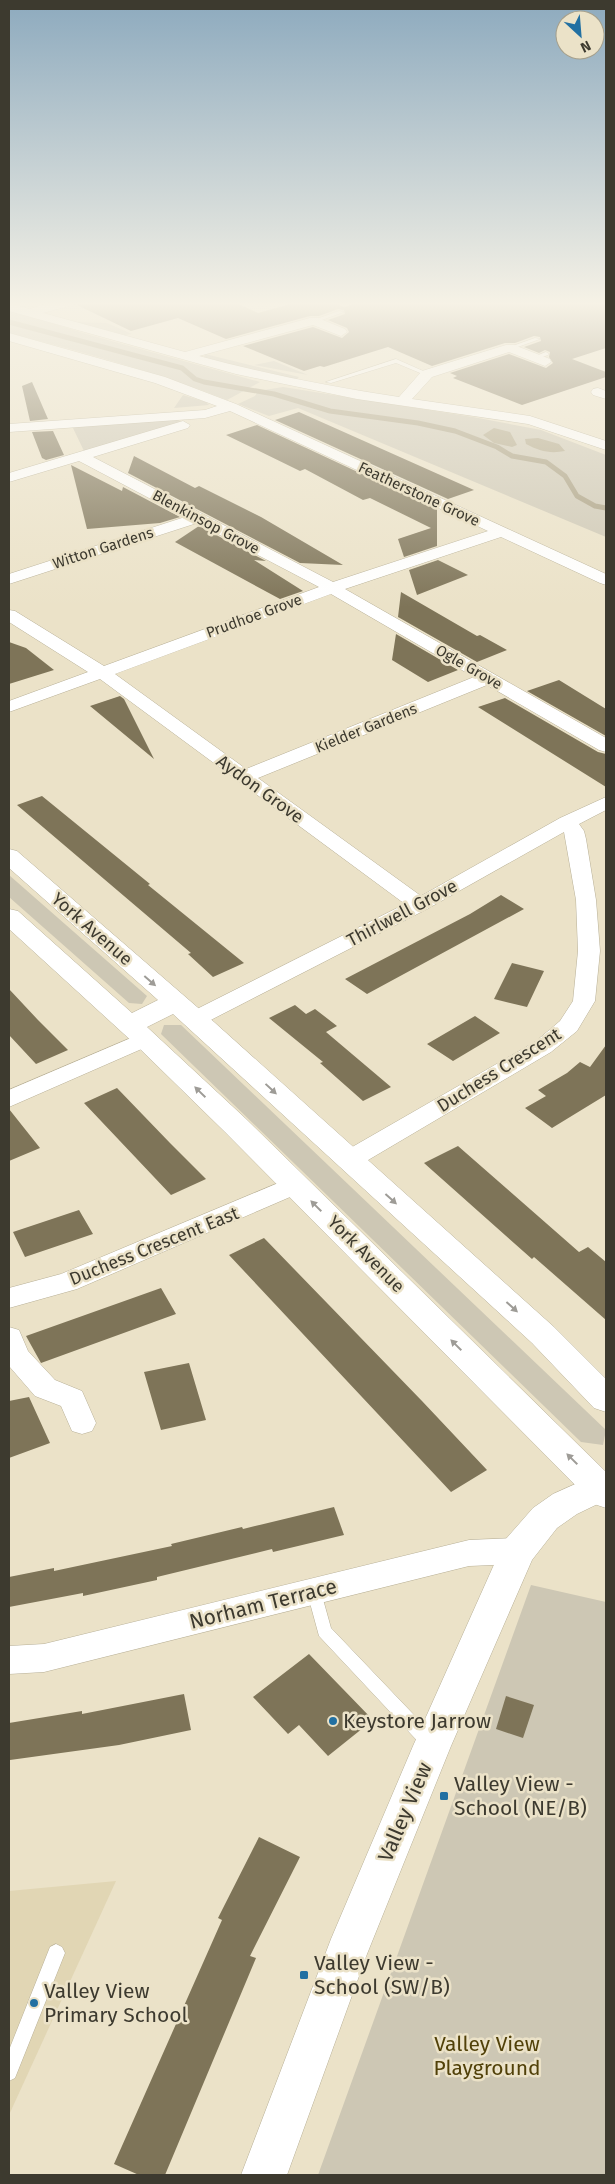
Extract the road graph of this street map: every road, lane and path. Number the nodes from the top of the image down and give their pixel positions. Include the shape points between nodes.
1 (220, 403) edge
2 (416, 403) edge
3 (231, 407) junction
4 (205, 414) junction
5 (9, 428) edge
6 (600, 438) edge
7 (606, 446) edge
8 (80, 456) junction
9 (9, 478) edge
10 (197, 518) junction
11 (502, 532) junction
12 (9, 579) edge
13 (606, 580) edge
14 (332, 588) junction
15 (9, 615) edge
16 (101, 672) junction
17 (488, 678) junction
18 (9, 707) edge
19 (606, 746) edge
20 (243, 777) junction
21 (606, 802) edge
22 (567, 822) junction
23 (9, 856) edge
24 (420, 905) junction
25 (9, 916) edge
26 (185, 1011) junction
27 (137, 1032) junction
28 (9, 1099) edge
29 (349, 1160) junction
30 (295, 1185) junction
31 (9, 1298) edge
32 (9, 1337) edge
33 (606, 1399) edge
34 (82, 1423) dead end
35 (604, 1489) edge
36 (518, 1551) junction
37 (314, 1592) junction
38 (9, 1660) edge
39 (432, 1746) junction
40 (56, 1953) dead end
41 (9, 2072) edge
42 (264, 2175) edge

1 - 3 street, Featherstone Grove
2 - 6 street via 530,420
3 - 4 street
3 - 11 street, Featherstone Grove
4 - 5 street
4 - 8 street via 179,426
6 - 7 street
8 - 9 street
8 - 10 street, Blenkinsop Grove
10 - 12 street, Witton Gardens
10 - 14 street, Blenkinsop Grove
11 - 13 street, Featherstone Grove
11 - 14 street, Prudhoe Grove
14 - 16 street, Prudhoe Grove
14 - 17 street, Ogle Grove
15 - 16 street, Aydon Grove
16 - 18 street, Prudhoe Grove
16 - 20 street, Aydon Grove
17 - 19 street, Ogle Grove
17 - 20 street, Kielder Gardens
20 - 24 street, Aydon Grove
21 - 22 street, Thirlwell Grove
22 - 24 street, Thirlwell Grove
22 - 29 street, Duchess Crescent via 576,839 586,900 589,951 584,1001 569,1026 543,1047
23 -> 26 main road, York Avenue
24 - 26 street, Thirlwell Grove
25 - 27 main road, York Avenue
26 - 27 main road
26 -> 29 main road, York Avenue
27 - 28 street
30 -> 27 main road, York Avenue
29 -> 33 main road, York Avenue via 543,1335
30 - 31 street, Duchess Crescent East via 114,1264 68,1282
35 -> 30 main road, York Avenue
32 - 34 street via 16,1356 45,1388 72,1399
35 - 36 main road, Valley View via 565,1504 545,1518
36 - 37 street, Norham Terrace via 469,1553
36 - 39 main road, Valley View
37 - 38 street, Norham Terrace via 44,1658
37 - 39 lane via 324,1631
39 - 42 main road, Valley View via 346,1954
40 - 41 lane

